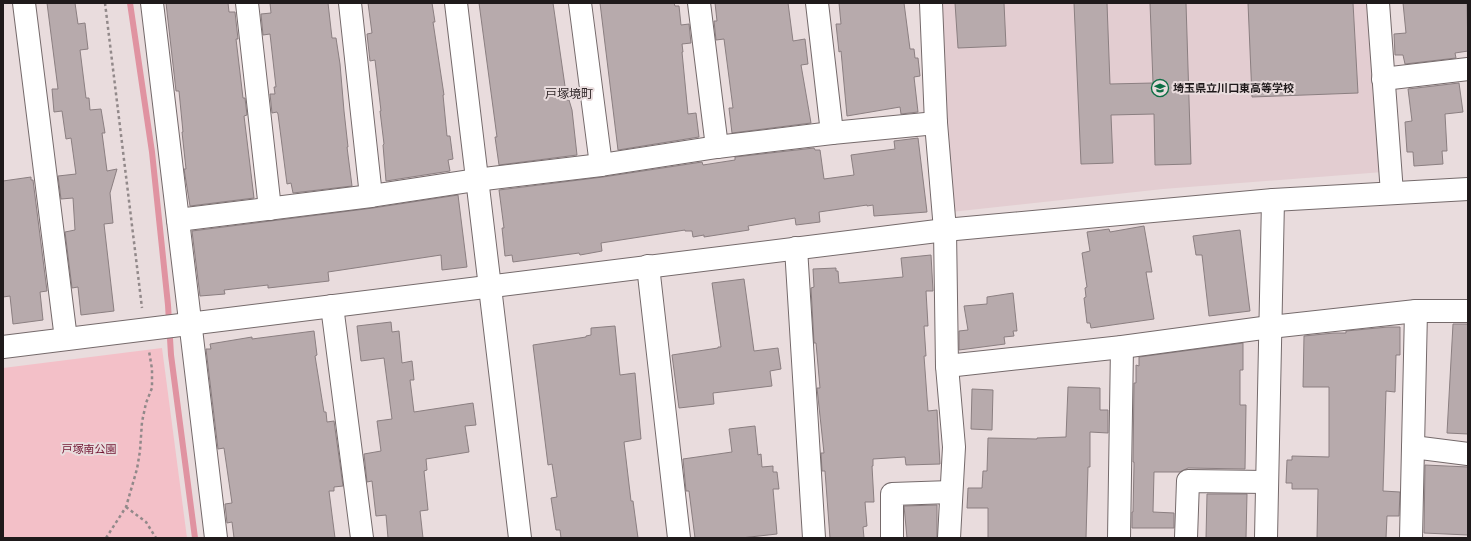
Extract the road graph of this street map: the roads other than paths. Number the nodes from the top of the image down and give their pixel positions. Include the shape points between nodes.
1 (24, 3) edge
2 (152, 3) edge
3 (247, 3) edge
4 (350, 3) edge
5 (456, 3) edge
6 (580, 3) edge
7 (699, 3) edge
8 (817, 3) edge
9 (931, 3) edge
10 (1378, 3) edge
11 (1468, 69) edge
12 (1384, 79) junction
13 (936, 123) junction
14 (832, 133) junction
15 (717, 147) junction
16 (601, 165) junction
17 (476, 180) junction
18 (1468, 189) edge
19 (1392, 193) junction
20 (371, 196) junction
21 (1273, 200) junction
22 (270, 209) junction
23 (178, 220) junction
24 (945, 230) junction
25 (796, 248) junction
26 (648, 266) junction
27 (490, 287) junction
28 (332, 306) junction
29 (1416, 311) junction
30 (1468, 311) edge
31 (191, 324) junction
32 (1270, 327) junction
33 (66, 339) junction
34 (3, 347) edge
35 (1122, 347) junction
36 (947, 366) junction
37 (1413, 447) junction
38 (1468, 454) edge
39 (1266, 482) junction
40 (951, 492) junction
41 (216, 538) edge
42 (362, 538) edge
43 (520, 538) edge
44 (679, 538) edge
45 (814, 538) edge
46 (892, 538) edge
47 (949, 538) edge
48 (1119, 538) edge
49 (1186, 538) edge
50 (1266, 538) edge
51 (1411, 538) edge

1 - 33 street
2 - 23 street
3 - 22 street
4 - 20 street
5 - 17 street
6 - 16 street
7 - 15 street
8 - 14 street
9 - 13 street
10 - 12 street
11 - 12 street
12 - 19 street
13 - 14 street
13 - 24 street
14 - 15 street
15 - 16 street
16 - 17 street
17 - 20 street
17 - 27 street
18 - 19 street
19 - 21 street
20 - 22 street
21 - 24 street
21 - 32 street
22 - 23 street
23 - 31 street
24 - 25 street
24 - 36 street
25 - 26 street
25 - 45 street
26 - 27 street
26 - 44 street
27 - 28 street
27 - 43 street
28 - 31 street
28 - 42 street
29 - 30 street
29 - 32 street
29 - 37 street
31 - 33 street
31 - 41 street
32 - 35 street
32 - 39 street
33 - 34 street
35 - 36 street
35 - 48 street
36 - 40 street via 954,447
37 - 38 street
37 - 51 street
39 - 49 street via 1188,481
39 - 50 street
40 - 46 street via 892,494
40 - 47 street

